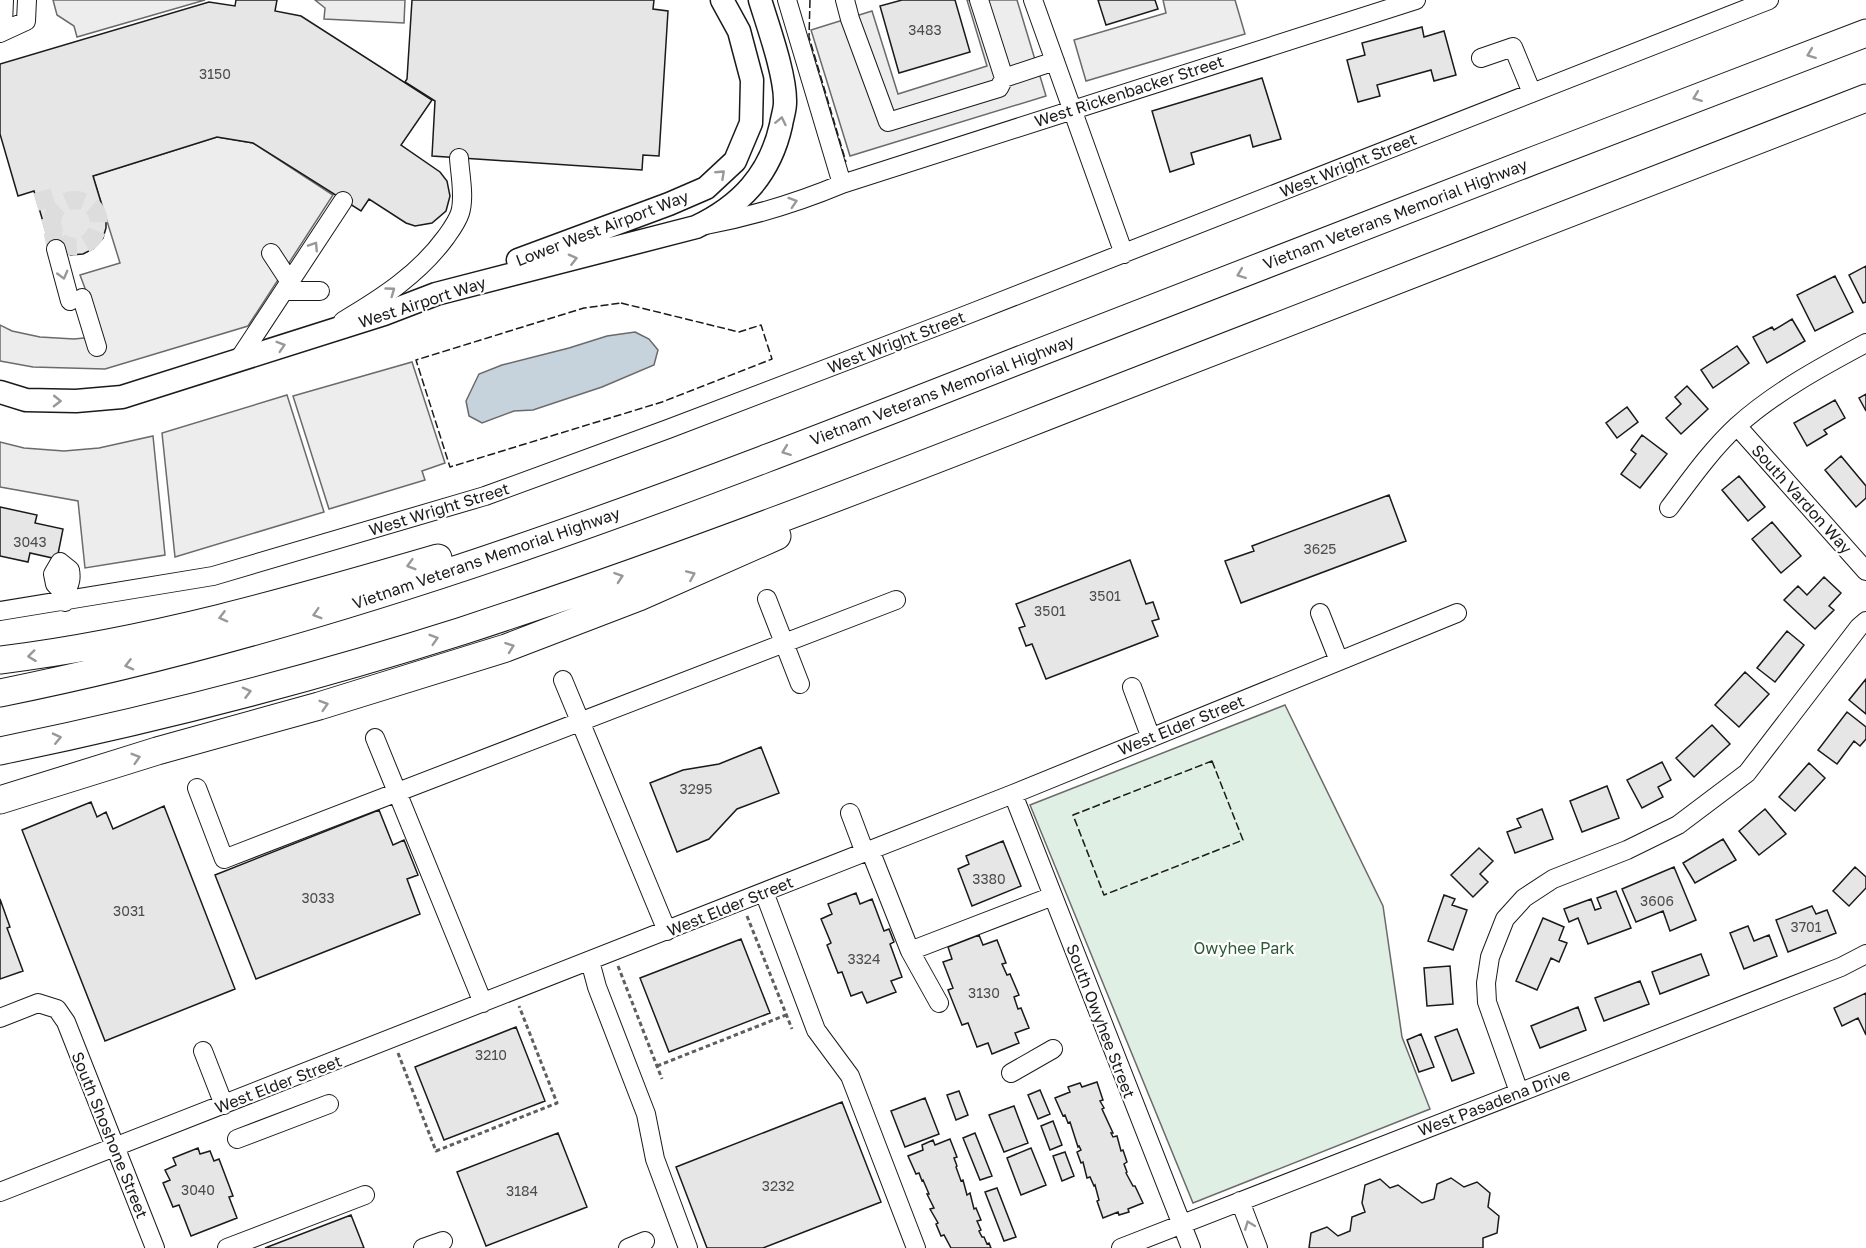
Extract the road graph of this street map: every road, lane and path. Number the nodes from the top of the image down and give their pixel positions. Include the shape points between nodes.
1 (4, 0) edge
2 (16, 0) edge
3 (27, 0) edge
4 (722, 0) edge
5 (760, 0) edge
6 (787, 0) edge
7 (796, 0) edge
8 (845, 0) edge
9 (979, 0) edge
10 (1033, 0) edge
11 (1416, 0) edge
12 (1769, 0) edge
13 (794, 22) junction
14 (0, 26) edge
15 (0, 32) edge
16 (1866, 33) edge
17 (1481, 58) dead end
18 (1055, 61) junction
19 (1004, 78) junction
20 (1532, 93) junction
21 (1866, 98) edge
22 (1072, 109) junction
23 (459, 158) dead end
24 (842, 183) junction
25 (343, 201) dead end
26 (696, 227) junction
27 (56, 249) tunnel mouth
28 (271, 253) dead end
29 (1124, 254) junction
30 (291, 281) junction
31 (436, 294) junction
32 (324, 333) junction
33 (1866, 343) edge
34 (97, 347) dead end
35 (239, 359) junction
36 (0, 392) edge
37 (1737, 426) junction
38 (951, 454) junction
39 (749, 465) junction
40 (1669, 508) dead end
41 (1866, 571) edge
42 (767, 599) dead end
43 (896, 600) dead end
44 (0, 612) edge
45 (1320, 613) dead end
46 (1457, 613) dead end
47 (1866, 621) edge
48 (784, 643) junction
49 (0, 660) edge
50 (1339, 661) junction
51 (563, 680) dead end
52 (800, 684) dead end
53 (1132, 687) dead end
54 (0, 693) edge
55 (580, 722) junction
56 (375, 738) dead end
57 (1151, 738) junction
58 (0, 751) edge
59 (196, 788) dead end
60 (396, 792) junction
61 (1013, 794) junction
62 (0, 800) edge
63 (850, 813) dead end
64 (868, 851) junction
65 (764, 892) junction
66 (1053, 896) junction
67 (747, 916) dead end
68 (667, 931) junction
69 (910, 951) junction
70 (1866, 954) edge
71 (590, 961) junction
72 (618, 966) dead end
73 (483, 1003) junction
74 (939, 1003) dead end
75 (519, 1005) dead end
76 (786, 1015) junction
77 (0, 1018) edge
78 (792, 1029) dead end
79 (1053, 1048) dead end
80 (203, 1051) dead end
81 (398, 1052) dead end
82 (657, 1066) junction
83 (1011, 1073) dead end
84 (662, 1079) dead end
85 (1519, 1092) junction
86 (328, 1104) dead end
87 (225, 1105) junction
88 (237, 1139) dead end
89 (115, 1148) junction
90 (0, 1192) edge
91 (365, 1195) dead end
92 (1240, 1201) junction
93 (1181, 1224) junction
94 (443, 1240) dead end
95 (155, 1248) edge
96 (227, 1248) edge
97 (423, 1248) edge
98 (688, 1248) edge
99 (916, 1248) edge
100 (1121, 1248) edge
101 (1191, 1248) edge
102 (1258, 1248) edge

1 - 14 street
2 - 15 street via 15,22
3 - 15 street via 26,21
31 -> 4 main road, Lower West Airport Way via 706,188 735,161 751,123 752,80 739,31
26 -> 5 main road via 739,200 763,172 777,143 785,103 781,73
6 - 13 street
7 - 13 street
8 - 19 street via 888,122 999,88
9 - 19 street
10 - 18 street
11 - 22 street, West Rickenbacker Street
12 - 20 street, West Wright Street
13 - 24 street
16 -> 39 highway, Vietnam Veterans Memorial Highway
17 - 20 street via 1513,47
18 - 19 street
18 - 22 street
20 - 29 street, West Wright Street
21 - 38 highway
22 - 24 street, West Rickenbacker Street
22 - 29 street
32 -> 23 street via 411,276 436,251 461,211
26 -> 24 street, West Airport Way via 745,217
30 -> 25 street
31 -> 26 main road, West Airport Way
27 -> 34 street
28 - 30 street
29 - 44 street, West Wright Street via 485,496 213,576
30 - 35 street
31 - 32 main road, West Airport Way
35 -> 32 main road, West Airport Way
33 - 37 street via 1780,392
36 -> 35 main road, West Airport Way via 26,400 122,397
37 - 40 street
37 - 41 street, South Vardon Way
58 -> 38 highway via 235,696 459,632 665,561
62 -> 38 highway via 506,648 728,559
39 -> 49 highway via 266,607 62,652
39 -> 54 highway, Vietnam Veterans Memorial Highway via 492,558 310,616 130,664
42 - 48 street
43 - 48 street
45 - 50 street
46 - 50 street, West Elder Street
47 - 85 street via 1747,773 1678,825 1628,850 1553,879 1524,898 1505,919 1490,957 1487,1002
48 - 52 street
48 - 55 street
50 - 57 street, West Elder Street
51 - 55 street
53 - 57 street
55 - 60 street
55 - 68 street
56 - 60 street
57 - 61 street, West Elder Street
59 - 60 street via 224,859
60 - 73 street
61 - 64 street, West Elder Street
61 - 66 street, South Owyhee Street
63 - 64 street
64 - 65 street, West Elder Street
64 - 69 street
65 - 68 street, West Elder Street
65 - 99 street via 816,1029 850,1076
66 - 69 street
66 - 93 street, South Owyhee Street
67 - 76 path
68 - 71 street, West Elder Street
69 - 74 street
70 - 85 street, West Pasadena Drive
71 - 73 street, West Elder Street
71 - 98 street via 646,1114 654,1160
72 - 82 path
73 - 87 street, West Elder Street
75 - 81 path via 557,1102 436,1151
76 - 78 path
76 - 82 path
77 - 89 street, South Shoshone Street via 38,1003 57,1010 66,1022
79 - 83 street
80 - 87 street
82 - 84 path
85 - 92 street, West Pasadena Drive
86 - 88 street
87 - 89 street, West Elder Street
89 - 90 street, West Elder Street
89 - 95 street, South Shoshone Street
91 - 96 street
92 - 93 street, West Pasadena Drive
102 -> 92 street
93 - 100 street, West Pasadena Drive
93 - 101 street, South Owyhee Street
94 - 97 street

